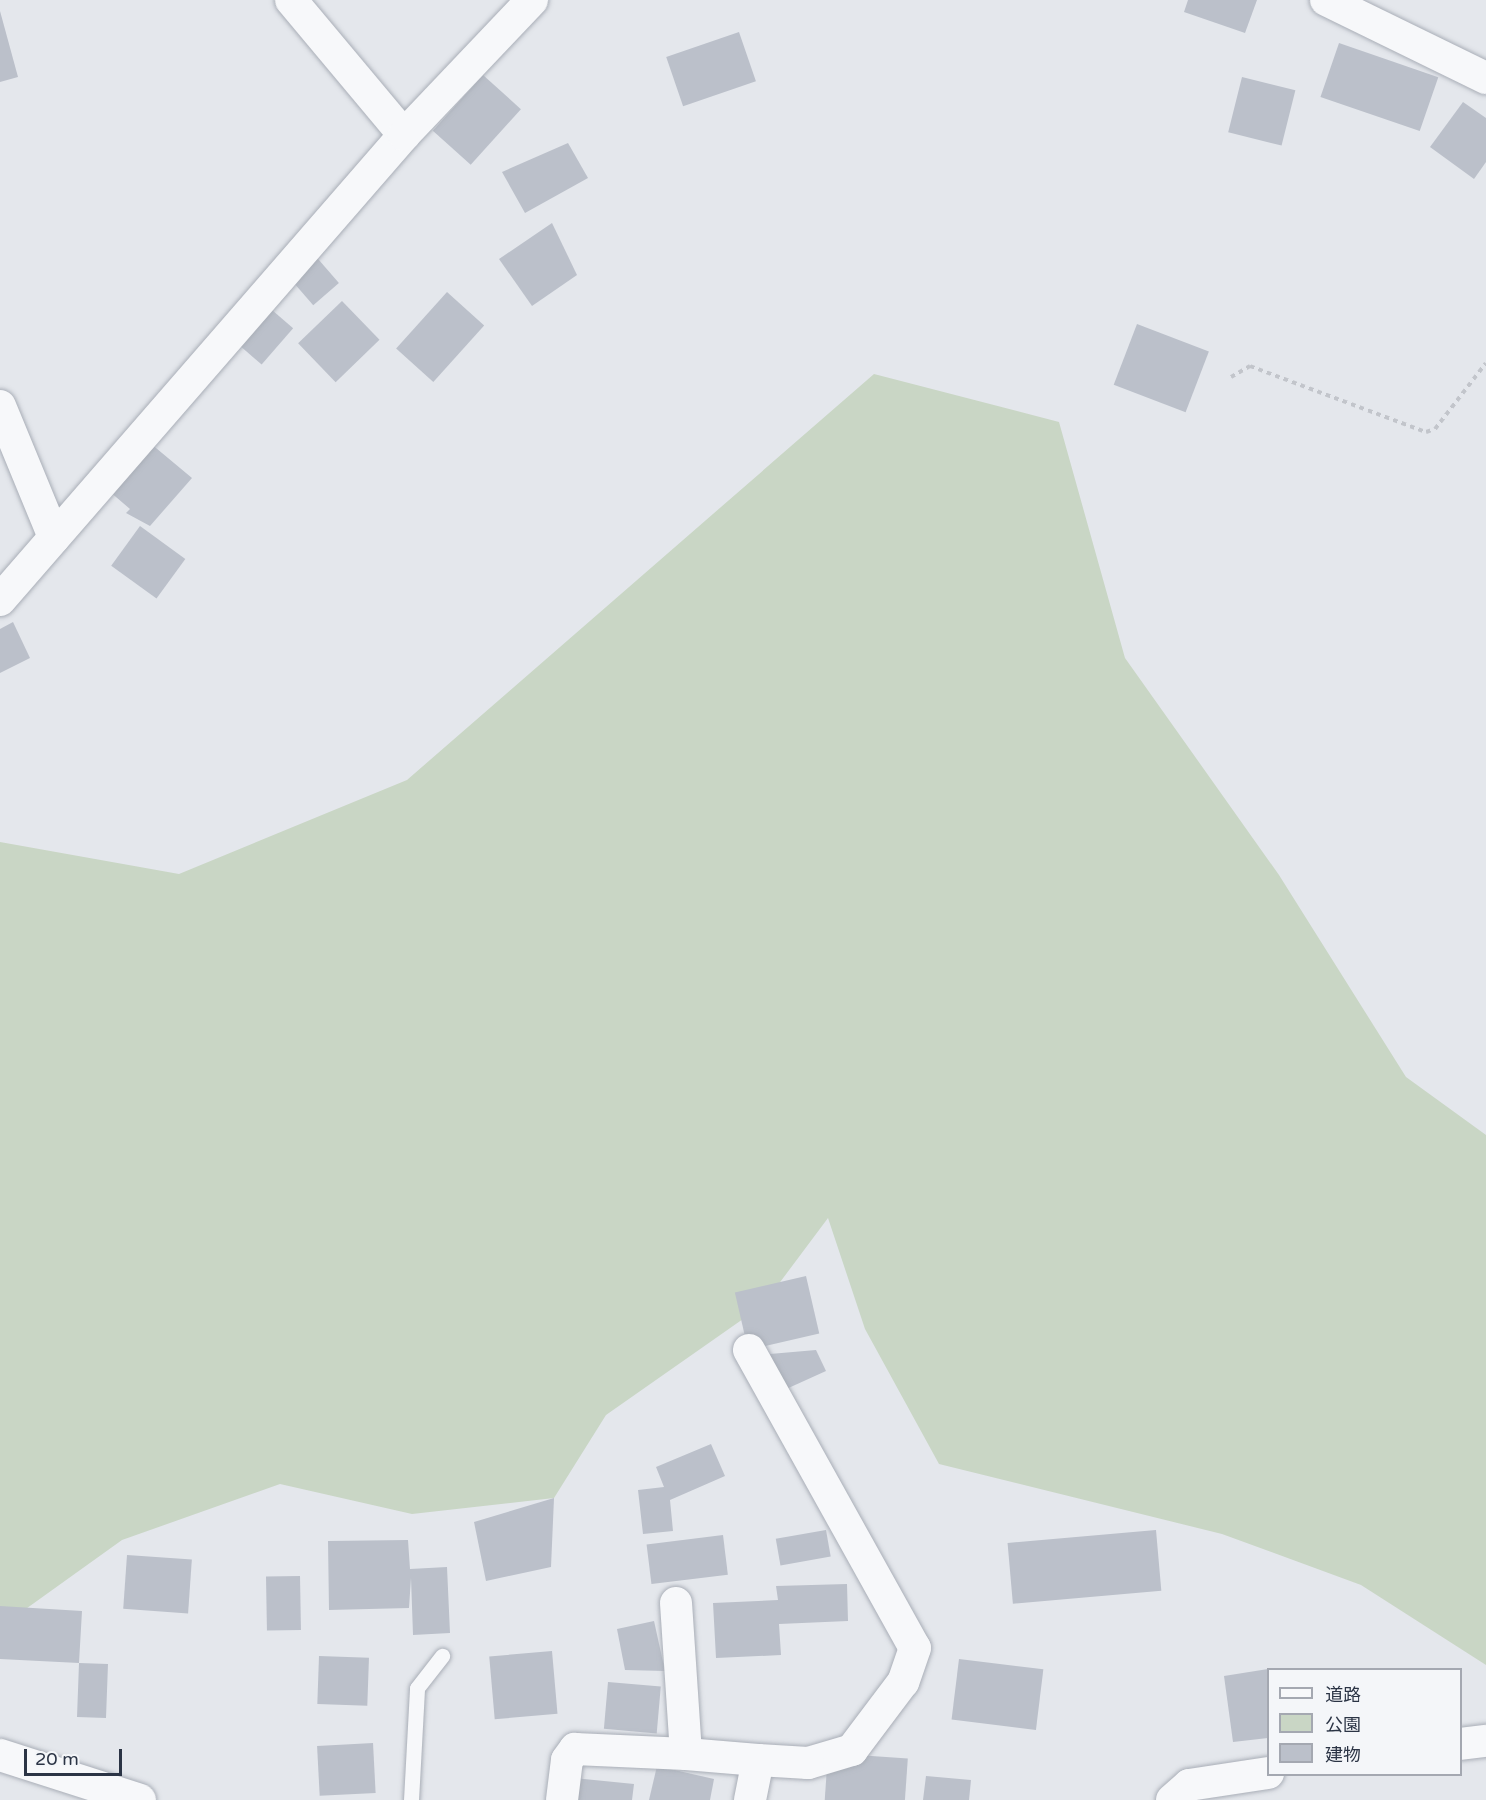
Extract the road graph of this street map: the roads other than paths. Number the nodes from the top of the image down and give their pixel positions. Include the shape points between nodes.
1 (291, 0) edge
2 (532, 0) edge
3 (1326, 0) edge
4 (1486, 78) edge
5 (404, 135) junction
6 (0, 406) edge
7 (54, 537) junction
8 (0, 600) edge
9 (748, 1350) dead end
10 (676, 1603) dead end
11 (442, 1656) dead end
12 (1486, 1741) edge
13 (1462, 1744) edge
14 (687, 1754) junction
15 (0, 1755) edge
16 (758, 1760) junction
17 (1267, 1773) edge
18 (140, 1800) edge
19 (411, 1800) edge
20 (562, 1800) edge
21 (750, 1800) edge
22 (1172, 1800) edge

1 - 5 street
2 - 5 street
3 - 4 street
5 - 7 street
6 - 7 street
7 - 8 street
9 - 16 street via 915,1648 903,1682 852,1750 808,1763
10 - 14 street
11 - 19 lane via 417,1688
12 - 13 street
14 - 16 street
14 - 20 street via 575,1749 567,1760
15 - 18 street
16 - 21 street
17 - 22 street via 1189,1785

